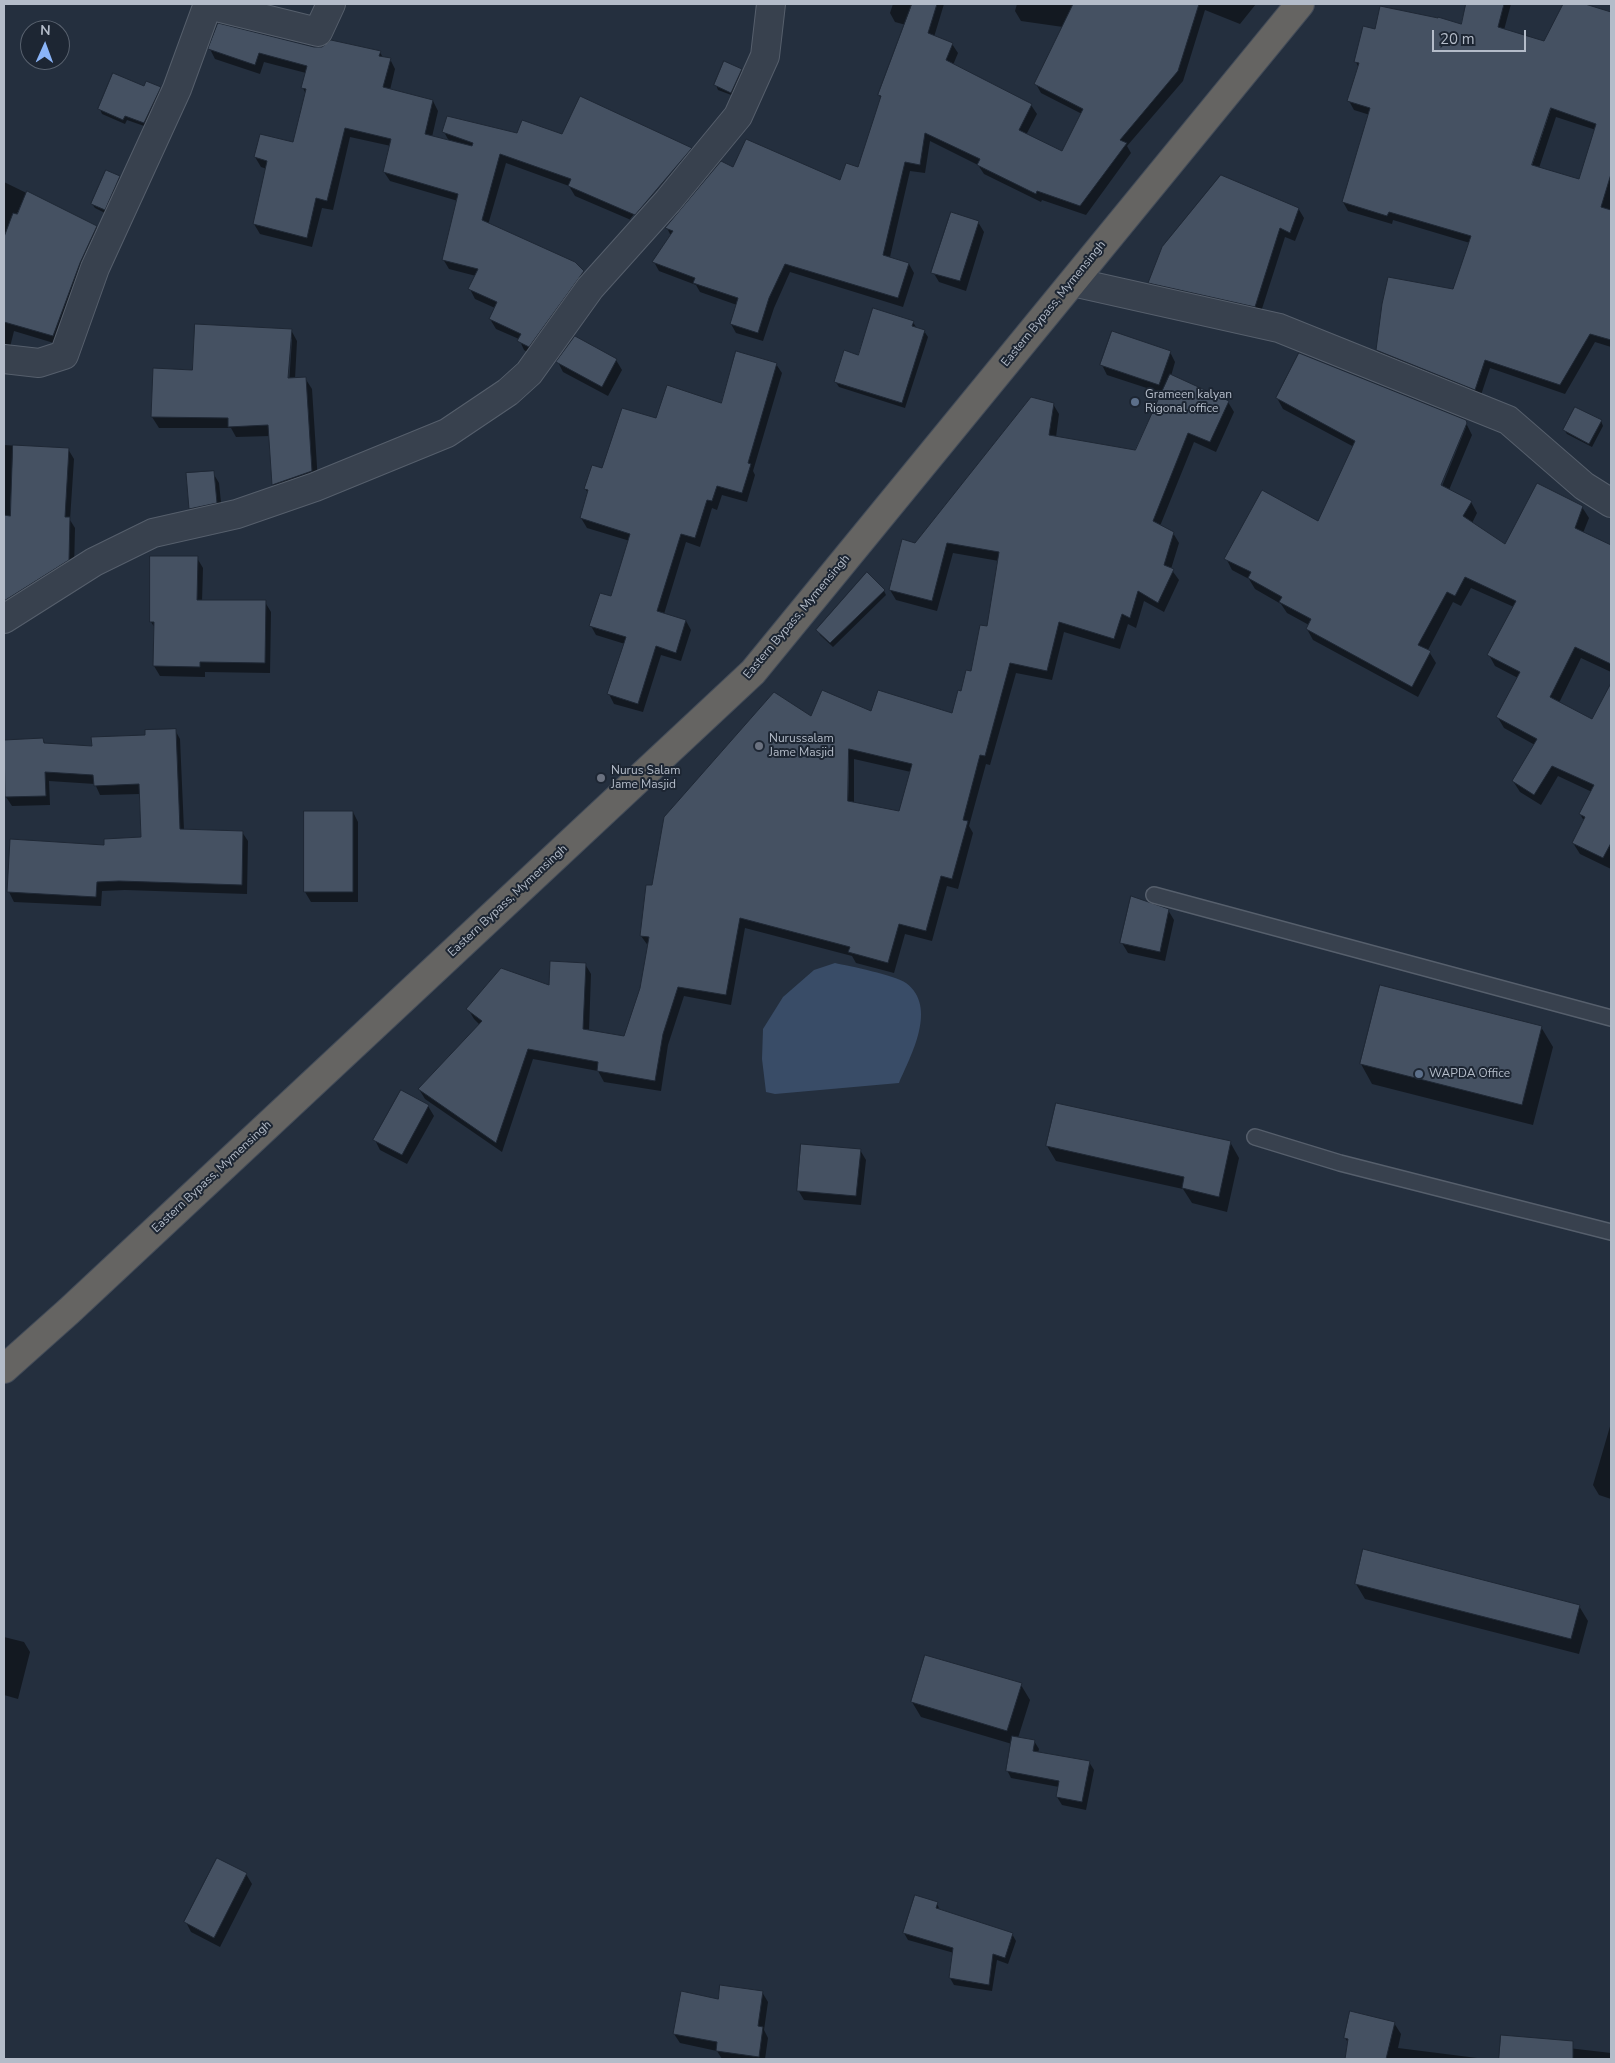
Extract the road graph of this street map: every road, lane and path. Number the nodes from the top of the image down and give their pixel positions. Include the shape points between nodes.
1 (208, 4) edge
2 (331, 4) edge
3 (771, 4) edge
4 (1300, 4) edge
5 (1073, 282) junction
6 (4, 360) edge
7 (1611, 503) edge
8 (4, 620) edge
9 (1154, 895) dead end
10 (1611, 1018) edge
11 (1255, 1137) dead end
12 (1611, 1232) edge
13 (4, 1369) edge

1 - 2 street via 318,32
1 - 6 street via 177,89 96,268 64,355 40,363
3 - 8 street via 765,56 738,116 590,288 529,373 508,392 447,433 315,487 237,514 153,532 94,562
4 - 5 highway, Eastern Bypass, Mymensingh
5 - 7 street via 1279,328 1508,420 1584,486
5 - 13 highway, Eastern Bypass, Mymensingh via 753,672 70,1311
9 - 10 lane
11 - 12 lane via 1340,1163

